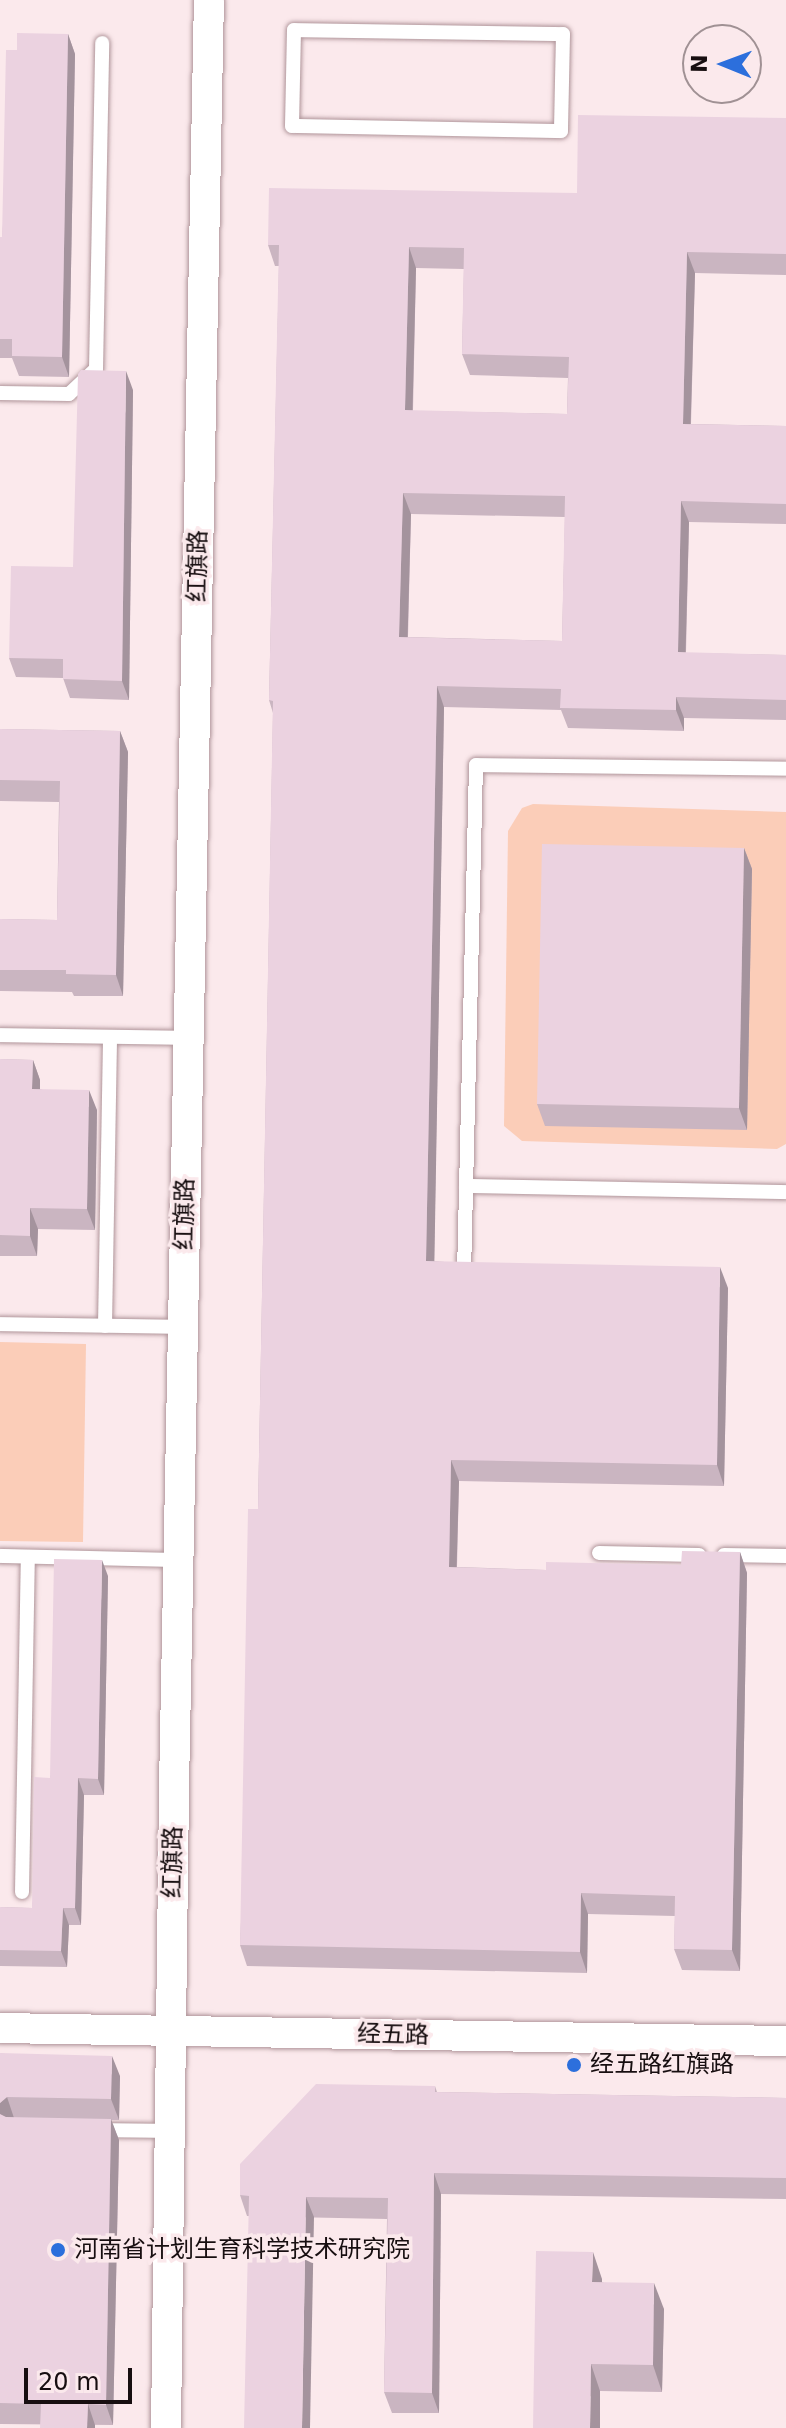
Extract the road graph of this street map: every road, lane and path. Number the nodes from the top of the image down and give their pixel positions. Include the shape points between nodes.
1 (209, 0) edge
2 (102, 43) dead end
3 (292, 126) joint
4 (0, 393) edge
5 (786, 769) edge
6 (0, 1035) edge
7 (110, 1037) junction
8 (189, 1038) junction
9 (466, 1186) junction
10 (786, 1192) edge
11 (464, 1274) edge
12 (0, 1324) edge
13 (105, 1326) junction
14 (183, 1327) junction
15 (599, 1553) dead end
16 (0, 1556) edge
17 (786, 1556) edge
18 (28, 1557) junction
19 (179, 1560) junction
20 (22, 1892) dead end
21 (0, 2028) edge
22 (171, 2031) junction
23 (786, 2041) edge
24 (77, 2129) edge
25 (170, 2131) junction
26 (166, 2428) edge

1 - 8 street, 红旗路
2 - 4 lane via 96,369 69,394
3 - 3 lane via 294,30 563,34 561,131
5 - 9 lane via 476,765
6 - 7 lane
7 - 8 lane
7 - 13 lane
8 - 14 street, 红旗路
9 - 10 lane
9 - 11 lane
12 - 13 lane
13 - 14 lane
14 - 19 street, 红旗路
15 - 17 lane
16 - 18 lane
18 - 19 lane
18 - 20 lane
19 - 22 street, 红旗路
21 - 22 street, 经五路
22 - 23 street, 经五路
22 - 25 street, 红旗路
24 - 25 lane
25 - 26 street, 红旗路

